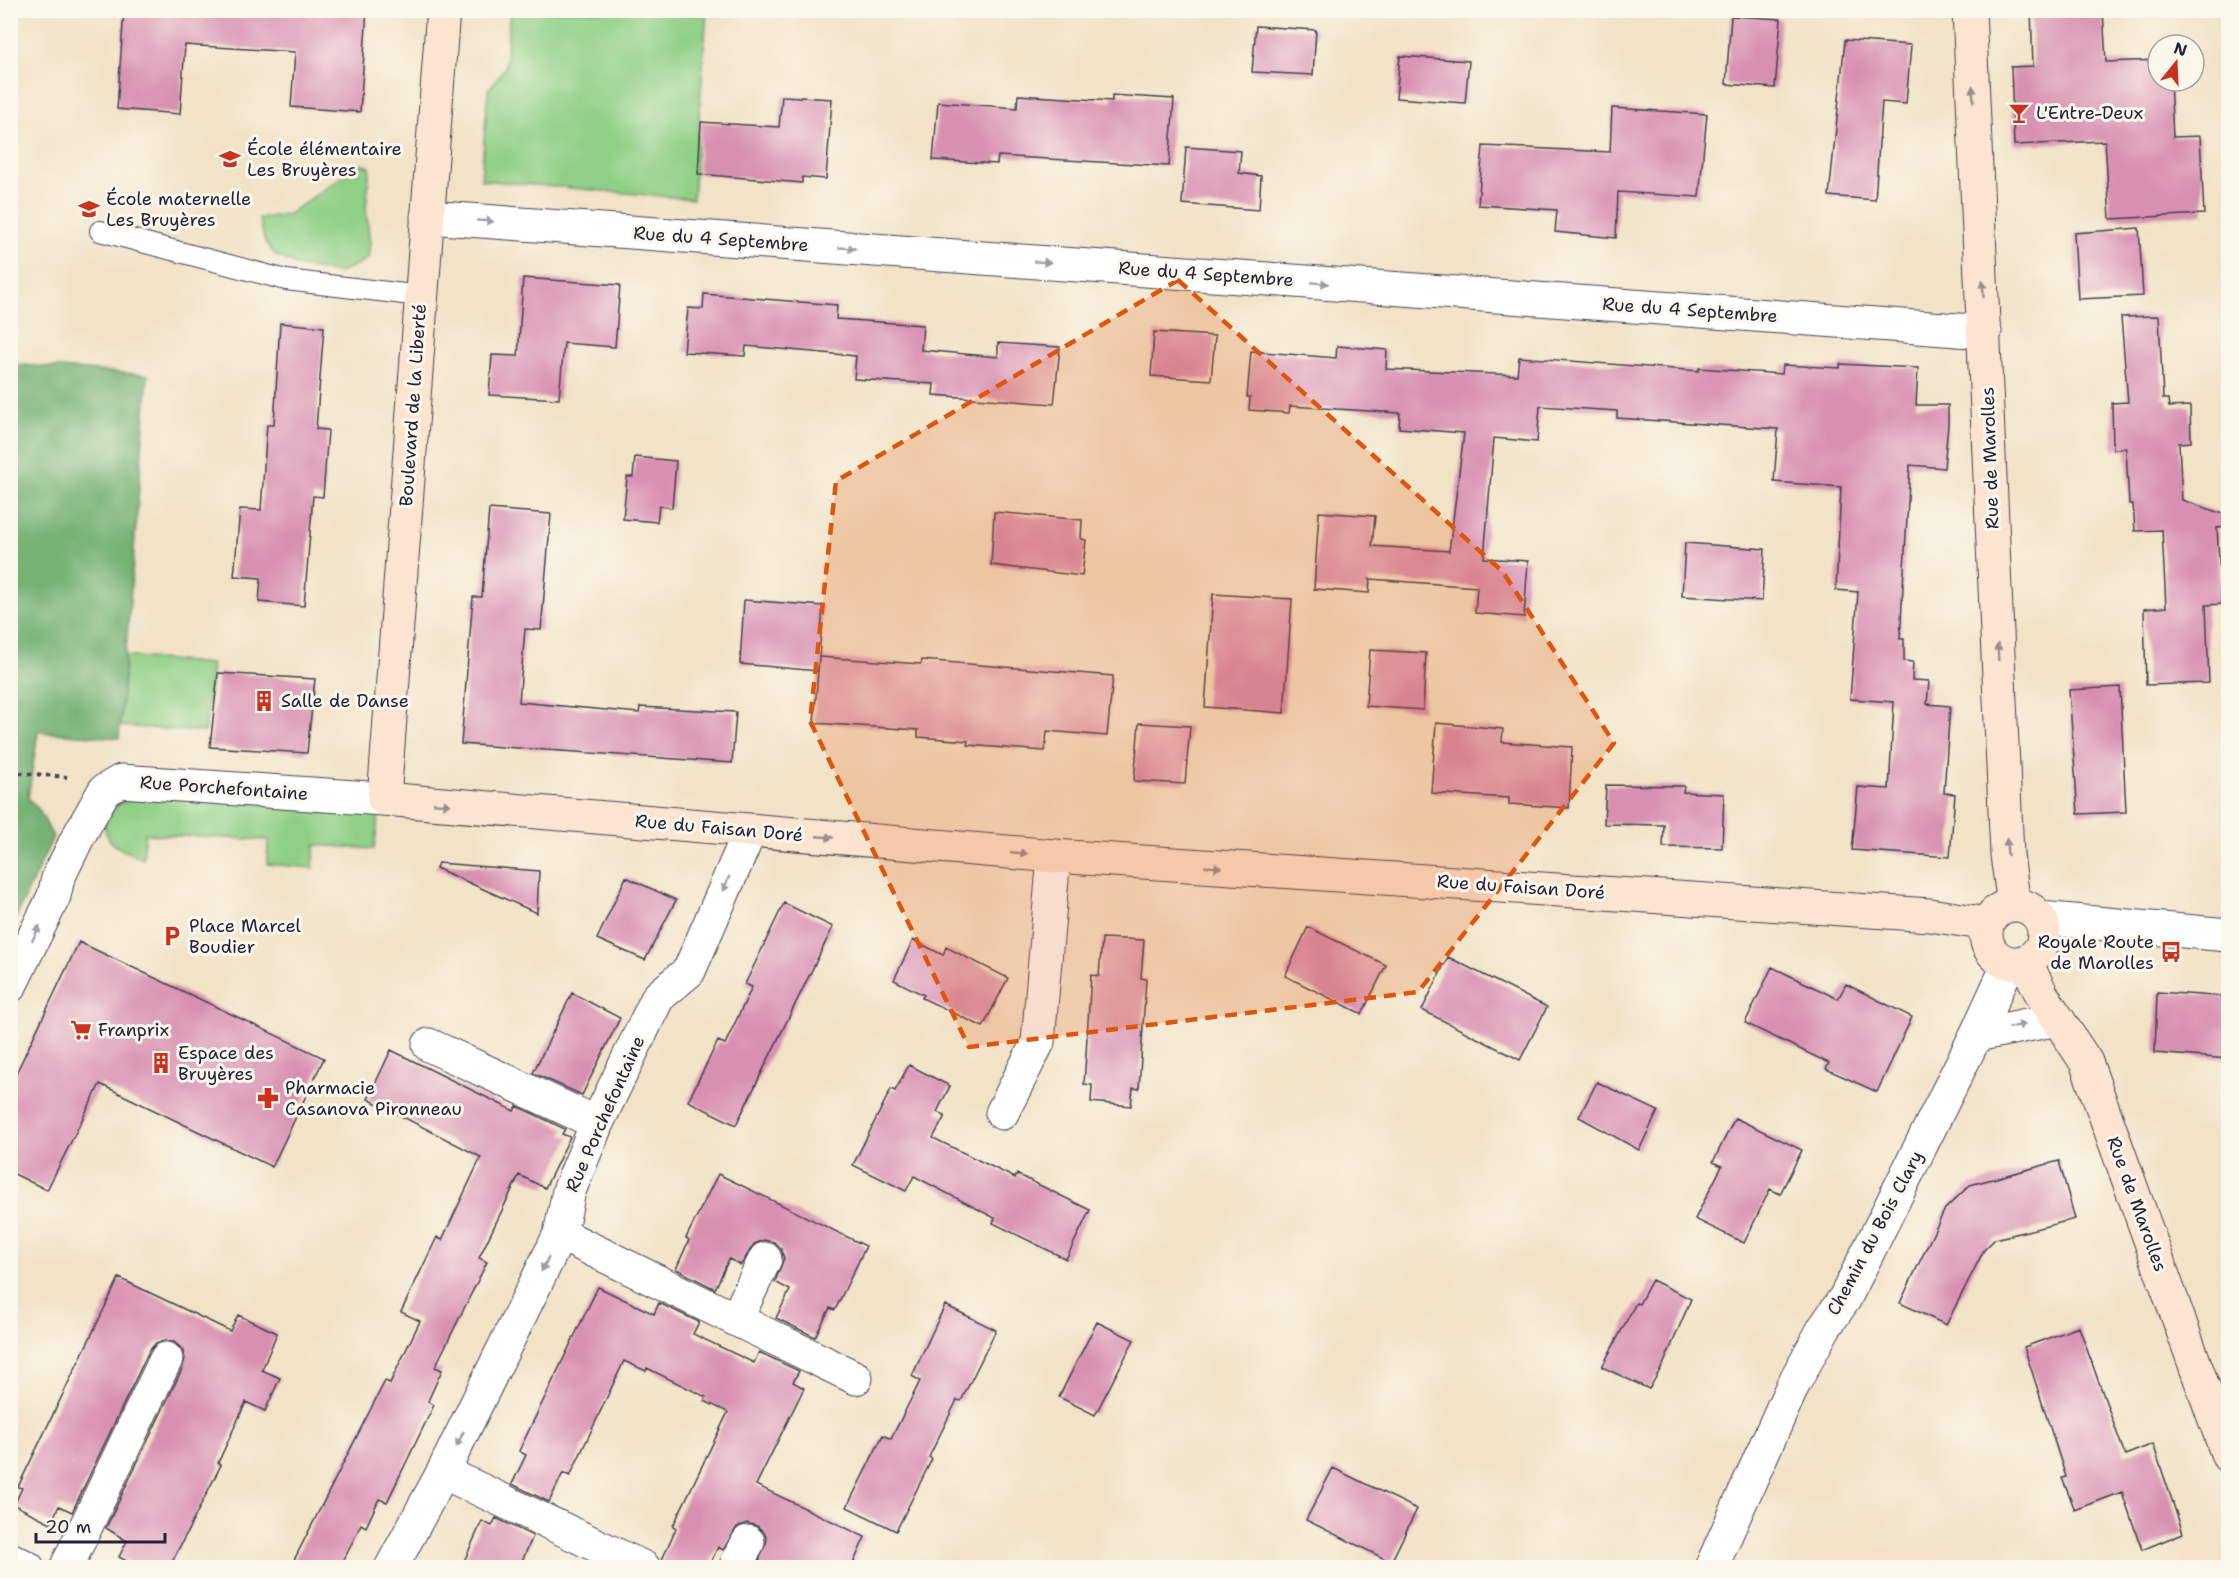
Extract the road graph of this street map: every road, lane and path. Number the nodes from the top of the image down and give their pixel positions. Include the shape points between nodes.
1 (443, 10) edge
2 (1969, 10) edge
3 (427, 217) junction
4 (100, 231) dead end
5 (421, 296) junction
6 (1985, 332) junction
7 (384, 799) junction
8 (750, 831) junction
9 (1054, 856) junction
10 (2027, 911) junction
11 (1988, 924) junction
12 (2229, 934) edge
13 (2017, 962) junction
14 (10, 986) edge
15 (2058, 1019) junction
16 (1976, 1035) junction
17 (429, 1045) dead end
18 (1002, 1113) dead end
19 (597, 1123) junction
20 (560, 1234) junction
21 (765, 1258) dead end
22 (736, 1320) junction
23 (166, 1359) dead end
24 (856, 1378) dead end
25 (2229, 1456) edge
26 (443, 1472) junction
27 (10, 1559) edge
28 (28, 1568) edge
29 (66, 1568) edge
30 (391, 1568) edge
31 (644, 1568) edge
32 (1711, 1568) edge

1 - 3 street, Boulevard de la Liberté
6 -> 2 street, Rue de Marolles
3 - 5 street, Boulevard de la Liberté
3 -> 6 street, Rue du 4 Septembre
4 - 5 lane via 286,280
5 - 7 street, Boulevard de la Liberté
10 -> 6 street, Rue de Marolles via 2007,855
7 -> 8 street, Rue du Faisan Doré
14 -> 7 street, Rue Porchefontaine via 77,838 104,791 121,781
8 -> 9 street, Rue du Faisan Doré
8 -> 19 street, Rue Porchefontaine via 689,971 658,997
9 -> 11 street, Rue du Faisan Doré via 1930,915
9 - 18 street via 1038,1042
10 - 11 street via 1998,911
10 - 12 street
10 - 13 street via 2044,935 2039,951
11 - 13 street via 1986,940 1994,954
13 - 15 street, Rue de Marolles
13 - 16 street, Chemin du Bois Clary
16 -> 15 street
15 - 25 street, Rue de Marolles via 2086,1062
16 - 32 street, Chemin du Bois Clary via 1845,1298 1793,1385
17 - 19 street
19 - 20 street, Rue Porchefontaine via 568,1191
20 - 22 street
20 -> 26 street, Rue Porchefontaine
21 - 22 street
22 - 24 street
23 - 29 street
26 - 30 street, Rue Porchefontaine
26 - 31 street
27 - 28 street

